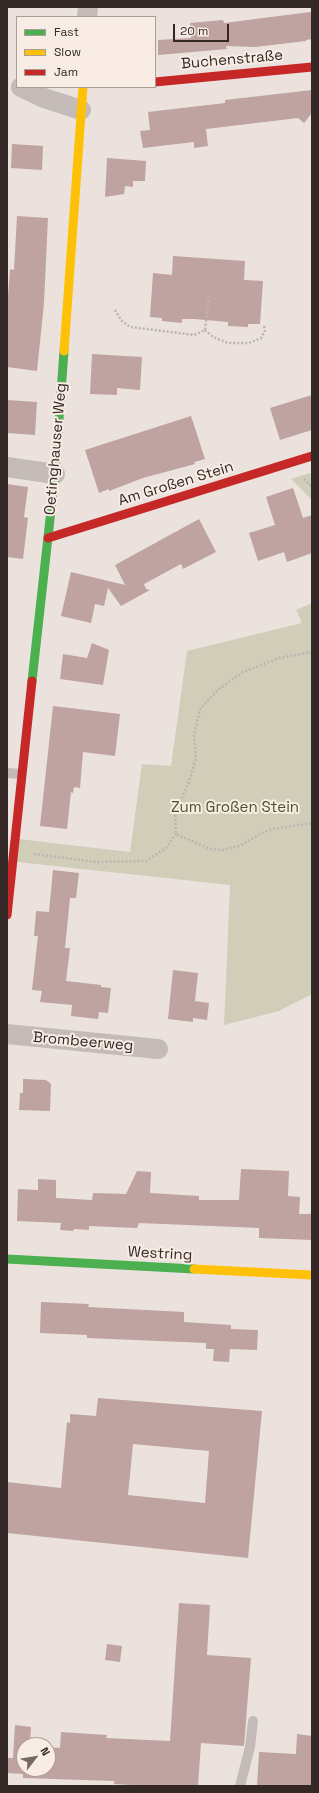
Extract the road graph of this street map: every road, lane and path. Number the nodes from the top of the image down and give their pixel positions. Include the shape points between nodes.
1 (312, 66) edge
2 (156, 82) edge
3 (23, 88) edge
4 (83, 88) edge
5 (81, 110) junction
6 (209, 294) dead end
7 (115, 310) dead end
8 (264, 326) dead end
9 (205, 330) junction
10 (312, 456) edge
11 (7, 467) edge
12 (55, 474) junction
13 (48, 538) junction
14 (312, 652) edge
15 (7, 773) edge
16 (21, 774) junction
17 (13, 799) edge
18 (312, 823) edge
19 (176, 834) junction
20 (14, 851) junction
21 (7, 915) edge
22 (7, 1034) edge
23 (158, 1049) dead end
24 (7, 1259) edge
25 (312, 1275) edge
26 (253, 1721) dead end
27 (240, 1786) edge

1 - 2 street, Buchenstraße
3 - 5 street
4 - 5 street, Oetinghauser Weg
5 - 12 street, Oetinghauser Weg
6 - 9 path
7 - 9 path via 130,328 194,335
8 - 9 path via 265,331 261,338 249,343 228,343 213,337
10 - 13 street, Am Großen Stein
11 - 12 street
12 - 13 street, Oetinghauser Weg
13 - 16 street, Oetinghauser Weg
14 - 19 path via 279,658 243,672 219,689 200,710 194,735 196,758 189,782 175,813
15 - 16 lane
16 - 17 street, Oetinghauser Weg
17 - 20 street, Oetinghauser Weg
18 - 19 path via 267,831 239,846 223,850 210,849
19 - 20 path via 166,848 146,861 96,862
20 - 21 street, Oetinghauser Weg
22 - 23 street, Brombeerweg
24 - 25 street, Westring
26 - 27 lane via 250,1747

